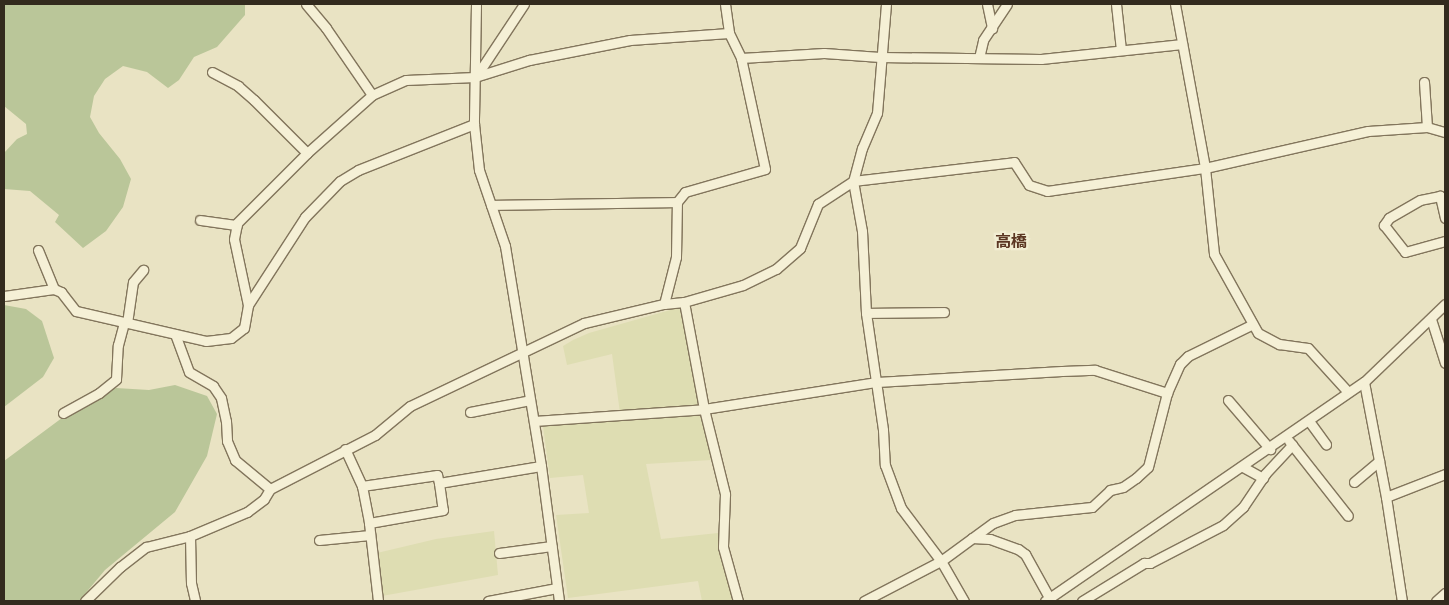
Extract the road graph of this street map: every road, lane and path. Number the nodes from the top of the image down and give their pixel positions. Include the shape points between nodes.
1 (306, 4) edge
2 (476, 4) edge
3 (524, 4) edge
4 (725, 4) edge
5 (886, 4) edge
6 (987, 4) edge
7 (1007, 4) edge
8 (1116, 4) edge
9 (1175, 4) edge
10 (992, 28) junction
11 (728, 33) junction
12 (1182, 44) junction
13 (1121, 50) junction
14 (880, 57) junction
15 (741, 58) junction
16 (979, 58) junction
17 (212, 72) dead end
18 (475, 77) junction
19 (1424, 82) dead end
20 (372, 95) junction
21 (474, 124) junction
22 (1427, 128) junction
23 (1445, 132) edge
24 (307, 153) junction
25 (1205, 168) junction
26 (853, 181) junction
27 (677, 202) junction
28 (491, 205) junction
29 (1445, 218) edge
30 (200, 220) dead end
31 (237, 225) junction
32 (1445, 241) edge
33 (38, 250) dead end
34 (143, 270) dead end
35 (54, 289) junction
36 (4, 296) edge
37 (684, 302) junction
38 (664, 304) junction
39 (1445, 304) edge
40 (248, 305) junction
41 (944, 312) dead end
42 (866, 313) junction
43 (1431, 319) junction
44 (125, 322) junction
45 (1252, 324) junction
46 (176, 334) junction
47 (521, 353) junction
48 (1445, 363) edge
49 (876, 382) junction
50 (1364, 382) junction
51 (1348, 392) junction
52 (1167, 393) junction
53 (530, 400) junction
54 (1228, 400) dead end
55 (704, 409) junction
56 (470, 412) dead end
57 (64, 414) dead end
58 (534, 421) junction
59 (1309, 421) junction
60 (1286, 437) junction
61 (1326, 444) dead end
62 (1292, 445) junction
63 (345, 449) junction
64 (1270, 449) junction
65 (1379, 460) junction
66 (541, 466) junction
67 (1243, 467) junction
68 (1445, 474) edge
69 (1263, 478) junction
70 (1354, 482) dead end
71 (439, 483) junction
72 (362, 486) junction
73 (270, 489) junction
74 (1386, 497) junction
75 (1348, 516) dead end
76 (369, 524) junction
77 (370, 535) junction
78 (190, 536) junction
79 (972, 538) junction
80 (319, 540) dead end
81 (552, 546) junction
82 (499, 553) dead end
83 (941, 561) junction
84 (557, 588) junction
85 (1445, 593) edge
86 (1049, 600) edge
87 (85, 601) edge
88 (195, 601) edge
89 (378, 601) edge
90 (488, 601) edge
91 (558, 601) edge
92 (738, 601) edge
93 (864, 601) edge
94 (964, 601) edge
95 (1082, 601) edge
96 (1402, 601) edge
97 (1436, 601) edge

1 - 20 street
2 - 18 street
3 - 18 street
4 - 11 street
5 - 14 street
6 - 10 street
7 - 10 street
8 - 13 street
9 - 12 street
10 - 16 street via 982,40
11 - 15 street
11 - 18 street via 630,40 529,60
12 - 13 street
12 - 25 street
13 - 16 street via 1041,59
14 - 15 street via 824,53
14 - 16 street
14 - 26 street via 876,113
15 - 27 street via 765,169 685,192
17 - 24 street via 238,86
18 - 20 street via 406,80
18 - 21 street
19 - 22 street
20 - 24 street
21 - 28 street via 479,170
21 - 40 street via 340,180 305,217
22 - 23 street
22 - 25 street via 1368,131
24 - 31 street
25 - 26 street via 1047,191 1029,185 1014,162
25 - 45 street via 1214,254
26 - 37 street via 818,204 800,248 776,269 743,285
26 - 42 street via 862,231
27 - 28 street
27 - 38 street via 676,257
28 - 47 street via 504,246
29 - 32 street via 1440,196 1420,200 1389,218 1384,225 1405,252
30 - 31 street
31 - 40 street via 234,239
33 - 35 street
34 - 44 street via 134,282
35 - 36 street
35 - 44 street via 61,292 76,311
37 - 38 street
37 - 55 street
38 - 47 street via 584,323
39 - 43 street
40 - 46 street via 244,328 231,338 206,341
41 - 42 street
42 - 49 street
43 - 48 street
43 - 50 street
44 - 46 street
44 - 57 street via 118,344 116,379
45 - 51 street via 1258,333 1279,344 1308,348
45 - 52 street via 1188,356 1180,364
46 - 73 street via 189,372 213,386 221,398 227,441 235,460
47 - 53 street
47 - 63 street via 410,406 375,434
49 - 52 street via 1095,370
49 - 55 street
49 - 83 street via 886,465 901,508
50 - 51 street
50 - 65 street
51 - 59 street
52 - 79 street via 1148,467 1136,478 1123,487 1110,490 1092,506 1015,515 993,523
53 - 56 street
53 - 58 street
54 - 64 street
55 - 58 street
55 - 92 street via 724,494 723,547
58 - 66 street
59 - 60 street
59 - 61 street
60 - 62 street
60 - 64 street
62 - 69 street
62 - 75 street
63 - 72 street
63 - 73 street
64 - 67 street
65 - 70 street
65 - 74 street
66 - 71 street
66 - 81 street
67 - 69 street
67 - 86 street
68 - 74 street
69 - 95 street via 1243,507 1223,525 1150,563 1144,562
71 - 72 street via 437,475
71 - 76 street via 443,510
72 - 76 street
73 - 78 street via 264,499 247,512
74 - 96 street
76 - 77 street
77 - 80 street
77 - 89 street
78 - 87 street via 146,547
78 - 88 street via 191,584
79 - 83 street
79 - 86 street via 990,539 1025,554
81 - 82 street
81 - 84 street
83 - 93 street
83 - 94 street
84 - 90 street
84 - 91 street
85 - 97 street

